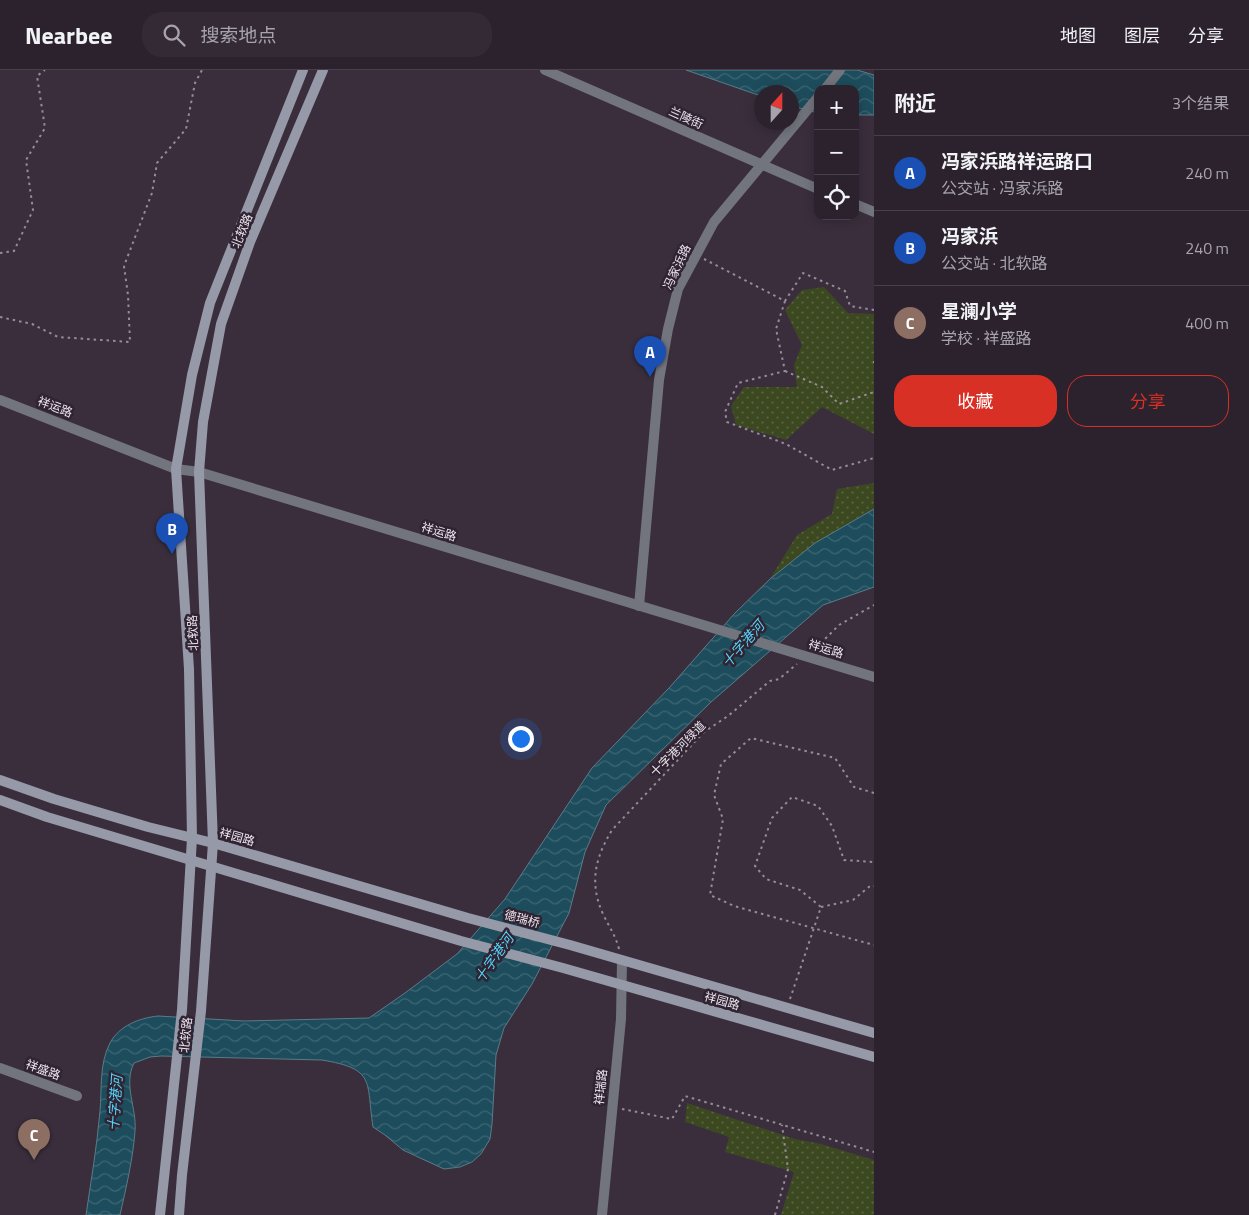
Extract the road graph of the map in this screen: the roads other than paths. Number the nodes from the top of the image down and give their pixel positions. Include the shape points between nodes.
1 (303, 70) edge
2 (323, 70) edge
3 (545, 70) edge
4 (840, 70) edge
5 (828, 85) edge
6 (814, 102) edge
7 (762, 165) junction
8 (814, 187) edge
9 (859, 206) edge
10 (874, 212) edge
11 (0, 400) edge
12 (176, 468) junction
13 (199, 472) junction
14 (639, 606) junction
15 (874, 677) edge
16 (0, 780) edge
17 (0, 800) edge
18 (192, 838) junction
19 (214, 843) junction
20 (191, 860) junction
21 (212, 866) junction
22 (468, 918) joint
23 (570, 945) joint
24 (622, 961) junction
25 (622, 985) junction
26 (874, 1033) edge
27 (874, 1058) edge
28 (0, 1068) edge
29 (77, 1096) dead end
30 (160, 1215) edge
31 (179, 1215) edge
32 (602, 1215) edge

1 - 12 street, 北软路 via 210,303 192,376
2 - 13 street, 北软路 via 250,242 221,324 203,422
3 - 7 street, 兰陵街
4 - 5 street
6 - 7 street, 冯家浜路
7 - 8 street, 兰陵街
7 - 14 street, 冯家浜路 via 714,222 678,289 659,380
9 - 10 street
11 - 12 street, 祥运路
12 - 13 street, 祥运路
12 - 18 street, 北软路 via 189,669
13 - 14 street, 祥运路
13 - 19 street, 北软路
14 - 15 street, 祥运路
16 - 18 street, 祥园路 via 54,799
17 - 20 street
18 - 19 street, 祥园路
18 - 20 street, 北软路
19 - 21 street, 北软路
19 - 22 street, 祥园路
20 - 21 street
20 - 30 street, 北软路 via 182,1010
21 - 25 street, 祥园路 via 461,941
21 - 31 street, 北软路 via 201,1011
22 - 23 street, 德瑞桥
23 - 24 street, 祥园路
24 - 25 street, 祥瑞路
24 - 26 street, 祥园路
25 - 27 street, 祥园路
25 - 32 street, 祥瑞路
28 - 29 street, 祥盛路

